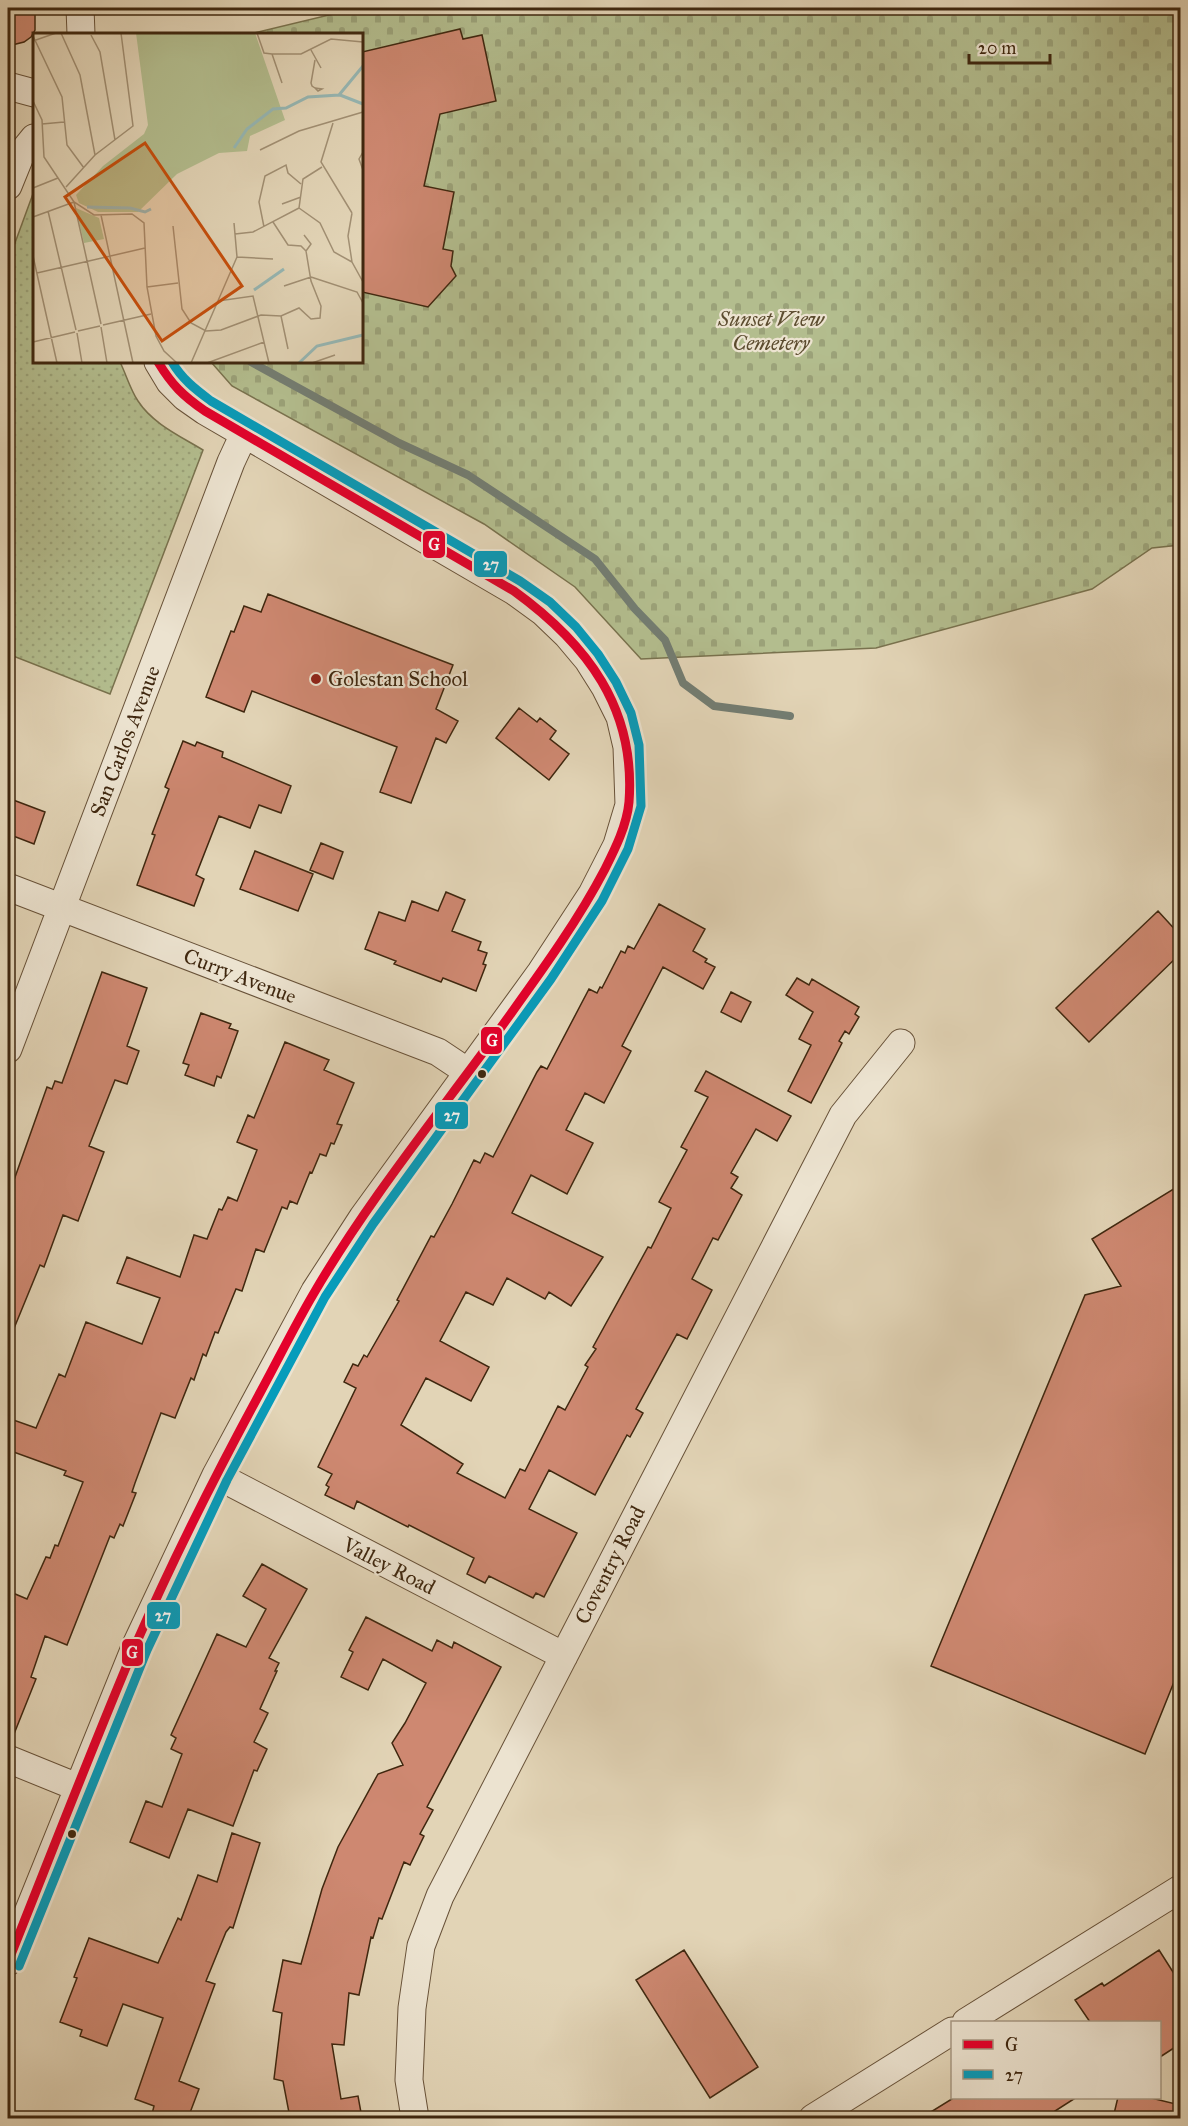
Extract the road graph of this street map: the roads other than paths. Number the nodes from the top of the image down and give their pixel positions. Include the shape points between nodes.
1 (80, 8) edge
2 (81, 33) edge
3 (8, 86) edge
4 (33, 93) edge
5 (33, 139) edge
6 (8, 186) edge
7 (159, 363) edge
8 (244, 434) junction
9 (8, 886) edge
10 (61, 907) junction
11 (901, 1043) dead end
12 (8, 1048) edge
13 (468, 1072) junction
14 (216, 1475) junction
15 (564, 1656) junction
16 (8, 1759) edge
17 (77, 1786) junction
18 (1180, 1889) edge
19 (8, 1962) edge
20 (968, 2021) edge
21 (951, 2032) edge
22 (850, 2109) edge
23 (415, 2118) edge
24 (813, 2118) edge

1 - 2 street
3 - 4 street
5 - 6 street via 21,154
7 - 8 street via 185,398
8 - 10 street, San Carlos Avenue
8 - 13 street via 514,591 543,612 588,660 620,717 627,747 629,805 617,845 592,894 541,972
9 - 10 street, Curry Avenue
10 - 12 street, San Carlos Avenue
10 - 13 street, Curry Avenue via 438,1052
11 - 15 street, Coventry Road via 843,1115
13 - 14 street via 363,1217 315,1291
14 - 15 street, Valley Road
14 - 17 street via 136,1645
15 - 23 street, Coventry Road via 440,1896 421,1947 412,2008 409,2080
16 - 17 street
17 - 19 street
18 - 20 street
21 - 22 street
22 - 24 street

